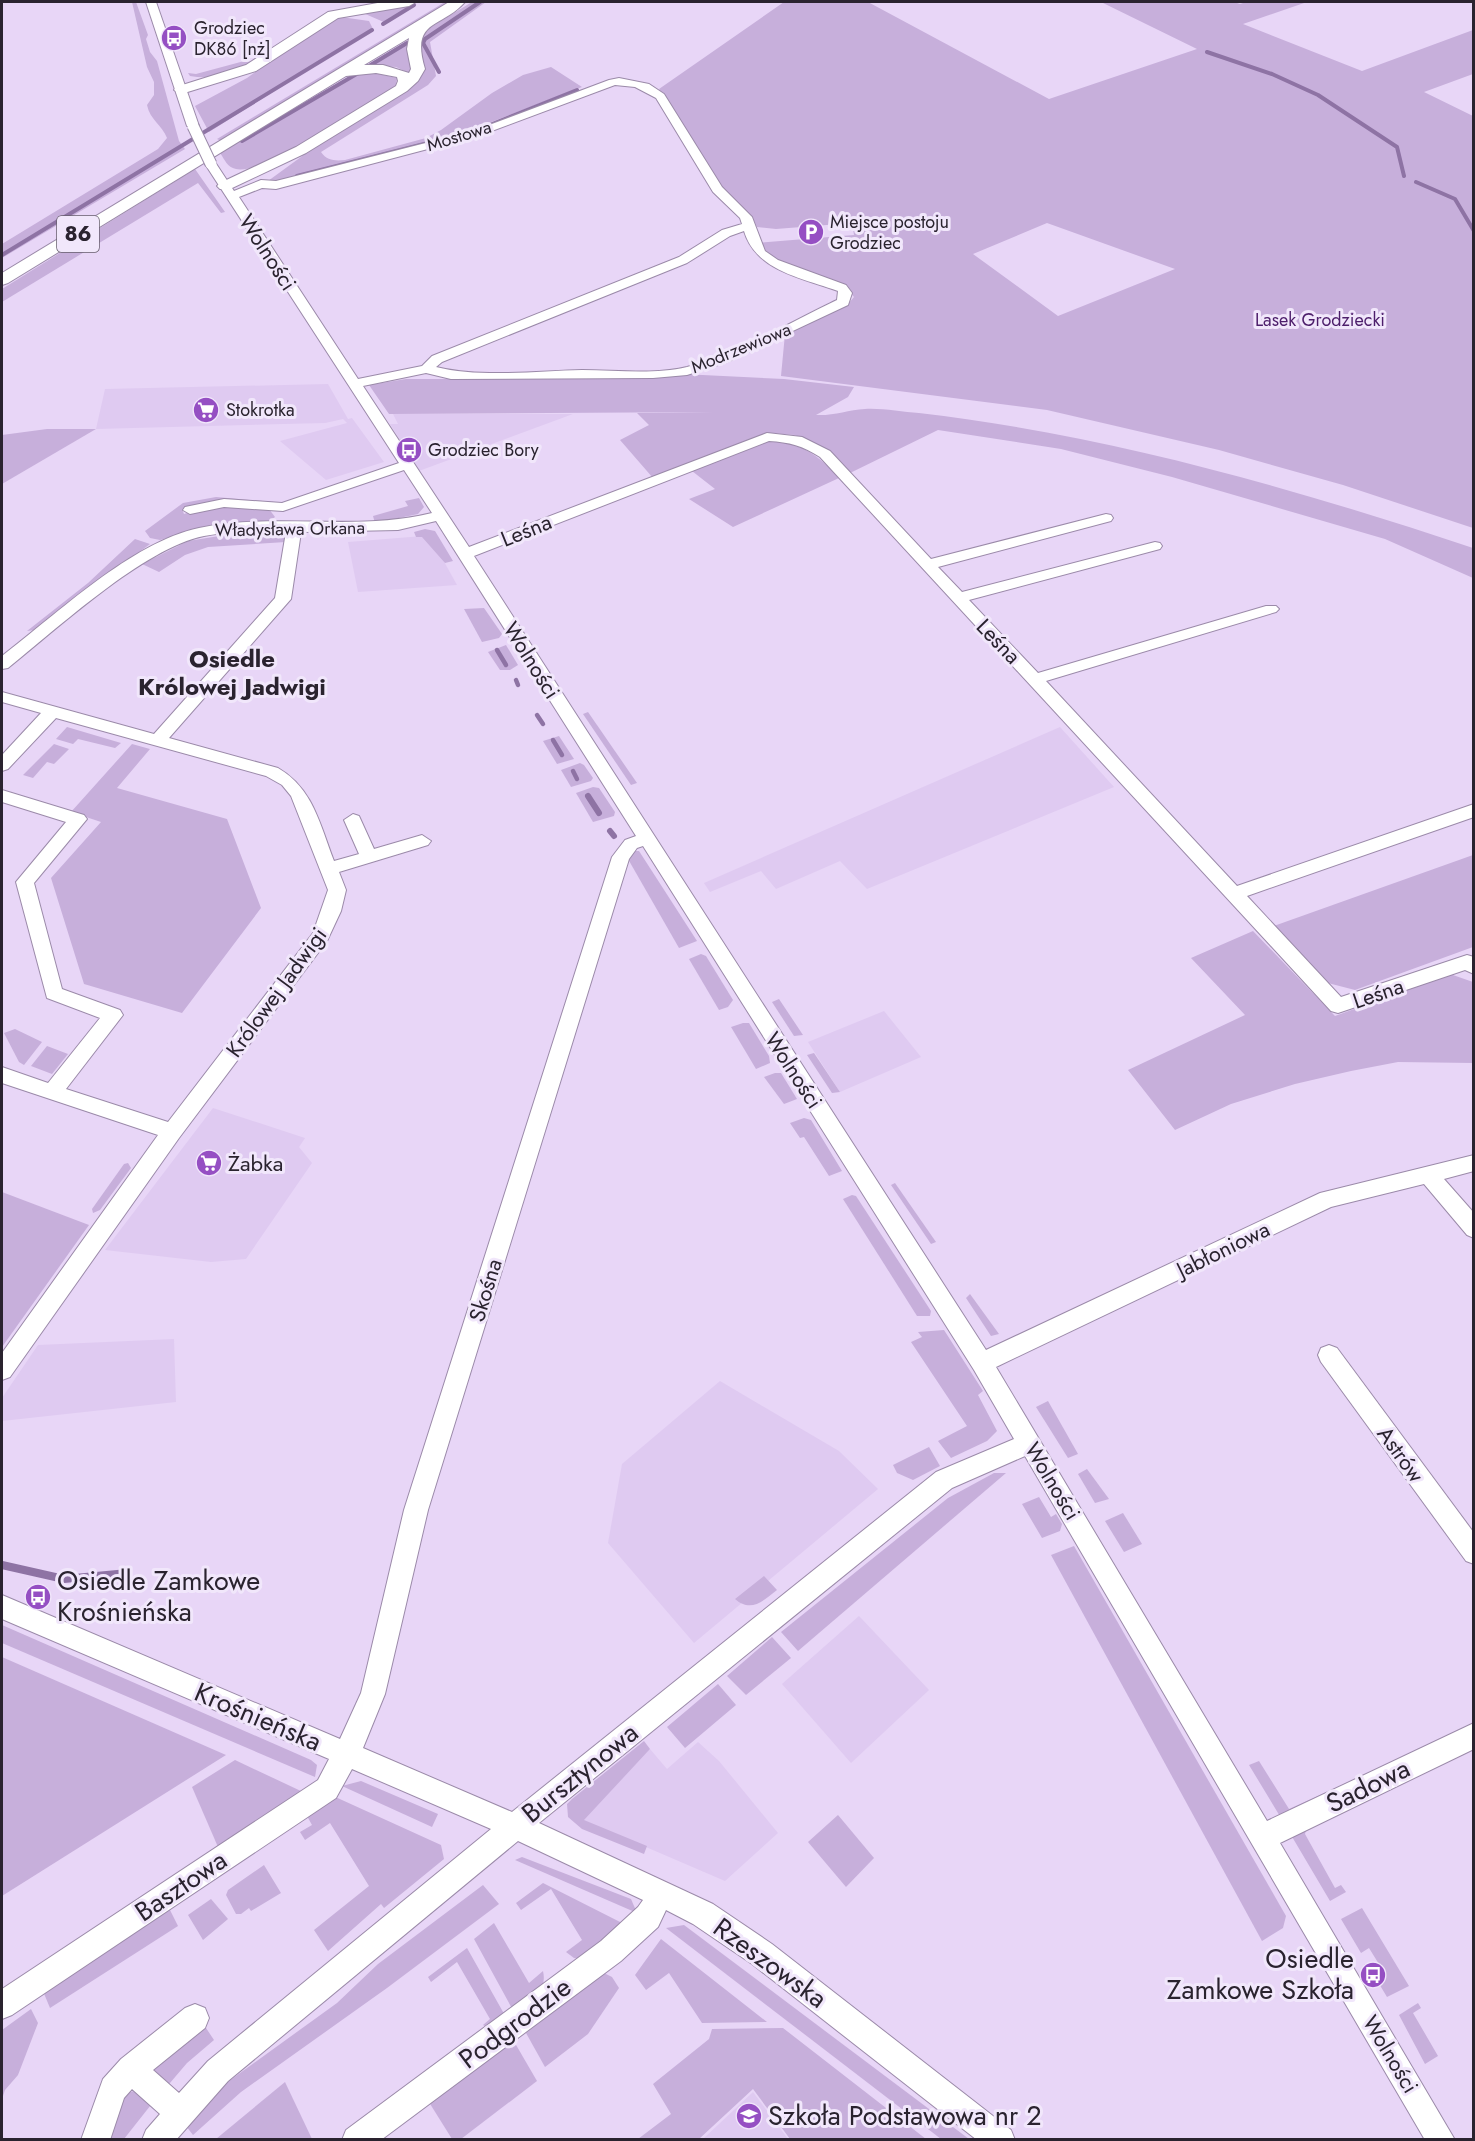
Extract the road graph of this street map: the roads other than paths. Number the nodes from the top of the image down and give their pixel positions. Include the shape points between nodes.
1 (151, 2) edge
2 (409, 2) edge
3 (437, 2) edge
4 (458, 2) edge
5 (333, 15) junction
6 (371, 19) dead end
7 (428, 20) junction
8 (251, 68) junction
9 (176, 75) junction
10 (331, 79) junction
11 (216, 80) junction
12 (402, 88) junction
13 (653, 89) joint
14 (182, 95) junction
15 (213, 167) junction
16 (258, 179) junction
17 (228, 191) junction
18 (750, 226) junction
19 (2, 264) edge
20 (2, 280) edge
21 (426, 369) junction
22 (354, 384) junction
23 (406, 465) junction
24 (283, 507) junction
25 (190, 510) dead end
26 (440, 516) junction
27 (1106, 518) dead end
28 (286, 527) junction
29 (1155, 546) dead end
30 (465, 554) junction
31 (928, 565) junction
32 (958, 598) junction
33 (1271, 609) dead end
34 (2, 664) edge
35 (1035, 679) junction
36 (2, 697) edge
37 (53, 711) junction
38 (158, 740) junction
39 (2, 765) edge
40 (2, 795) edge
41 (1473, 810) edge
42 (353, 820) dead end
43 (646, 839) junction
44 (422, 841) dead end
45 (369, 857) junction
46 (328, 869) junction
47 (1234, 894) junction
48 (1473, 967) edge
49 (2, 1075) edge
50 (52, 1091) junction
51 (172, 1132) junction
52 (1473, 1163) edge
53 (1427, 1173) junction
54 (1473, 1229) edge
55 (1329, 1355) dead end
56 (982, 1363) junction
57 (2, 1370) edge
58 (1030, 1443) junction
59 (1473, 1553) edge
60 (2, 1607) edge
61 (1473, 1735) edge
62 (346, 1754) junction
63 (515, 1826) junction
64 (1263, 1837) junction
65 (660, 1893) junction
66 (2, 2005) edge
67 (195, 2018) dead end
68 (131, 2069) junction
69 (180, 2113) junction
70 (95, 2139) edge
71 (156, 2139) edge
72 (356, 2139) edge
73 (1000, 2139) edge
74 (1441, 2139) edge

1 - 9 street, Wolności
2 - 5 main road
3 - 19 main road, 86
4 - 7 main road, 86
5 - 6 main road
5 - 8 main road
7 - 10 main road, 86
7 - 12 main road via 414,37 412,55 418,69
8 - 11 main road
8 - 14 main road via 222,89
9 - 11 main road
9 - 14 street, Wolności
10 - 12 main road via 361,69 388,69 404,75
10 - 20 main road, 86
11 - 14 main road
12 - 16 main road
13 - 16 street, Mostowa via 613,82 477,133 276,185
13 - 18 street, Modrzewiowa via 717,189 746,217
14 - 15 street, Wolności, bridge
15 - 16 main road
15 - 17 street, Wolności
16 - 17 main road
17 - 22 street, Wolności
18 - 21 street, Modrzewiowa via 726,233 683,260 437,359
18 - 21 street, Modrzewiowa via 760,253 842,288 847,296 843,302 722,359 687,371 451,375
21 - 22 street, Modrzewiowa
22 - 23 street, Wolności
23 - 24 street
23 - 26 street, Wolności
24 - 25 street via 224,503
24 - 28 street
26 - 28 street, Władysława Orkana via 398,526
26 - 30 street, Wolności
27 - 31 street
28 - 34 street, Władysława Orkana via 231,528 174,540 135,561
28 - 38 street via 283,599
29 - 32 street
30 - 31 street, Leśna via 767,437 787,437 809,443 825,454
30 - 43 street, Wolności
31 - 32 street, Leśna
32 - 35 street, Leśna
33 - 35 street
35 - 47 street, Leśna
36 - 37 street, Królowej Jadwigi
37 - 38 street, Królowej Jadwigi
37 - 39 street
38 - 46 street, Królowej Jadwigi via 272,772 288,781 299,794
40 - 50 street via 78,819 25,882 54,993 113,1015
41 - 47 street
42 - 45 street
43 - 56 street, Wolności
43 - 62 street, Skośna via 631,844 621,857 416,1510 373,1694
44 - 45 street
45 - 46 street
46 - 51 street, Królowej Jadwigi via 337,890 321,936
47 - 48 street, Leśna via 1338,1006 1467,962
49 - 50 street
50 - 51 street
51 - 57 street, Królowej Jadwigi
52 - 53 street, Jabłoniowa
53 - 54 street
53 - 56 street, Jabłoniowa via 1327,1199
55 - 59 street, Astrów
56 - 58 street, Wolności
58 - 63 street, Bursztynowa via 944,1480
58 - 64 street, Wolności
60 - 62 street, Krośnieńska
61 - 64 street, Sadowa
62 - 63 street, Krośnieńska
62 - 66 street, Basztowa via 327,1789
63 - 65 street, Rzeszowska
63 - 69 street, Bursztynowa via 218,2071
64 - 74 street, Wolności
65 - 72 street, Podgrodzie via 648,1917 611,1951
65 - 73 street, Rzeszowska via 703,1914 762,1954
67 - 68 street
68 - 69 street
68 - 70 street via 114,2089
69 - 71 street, Bursztynowa

